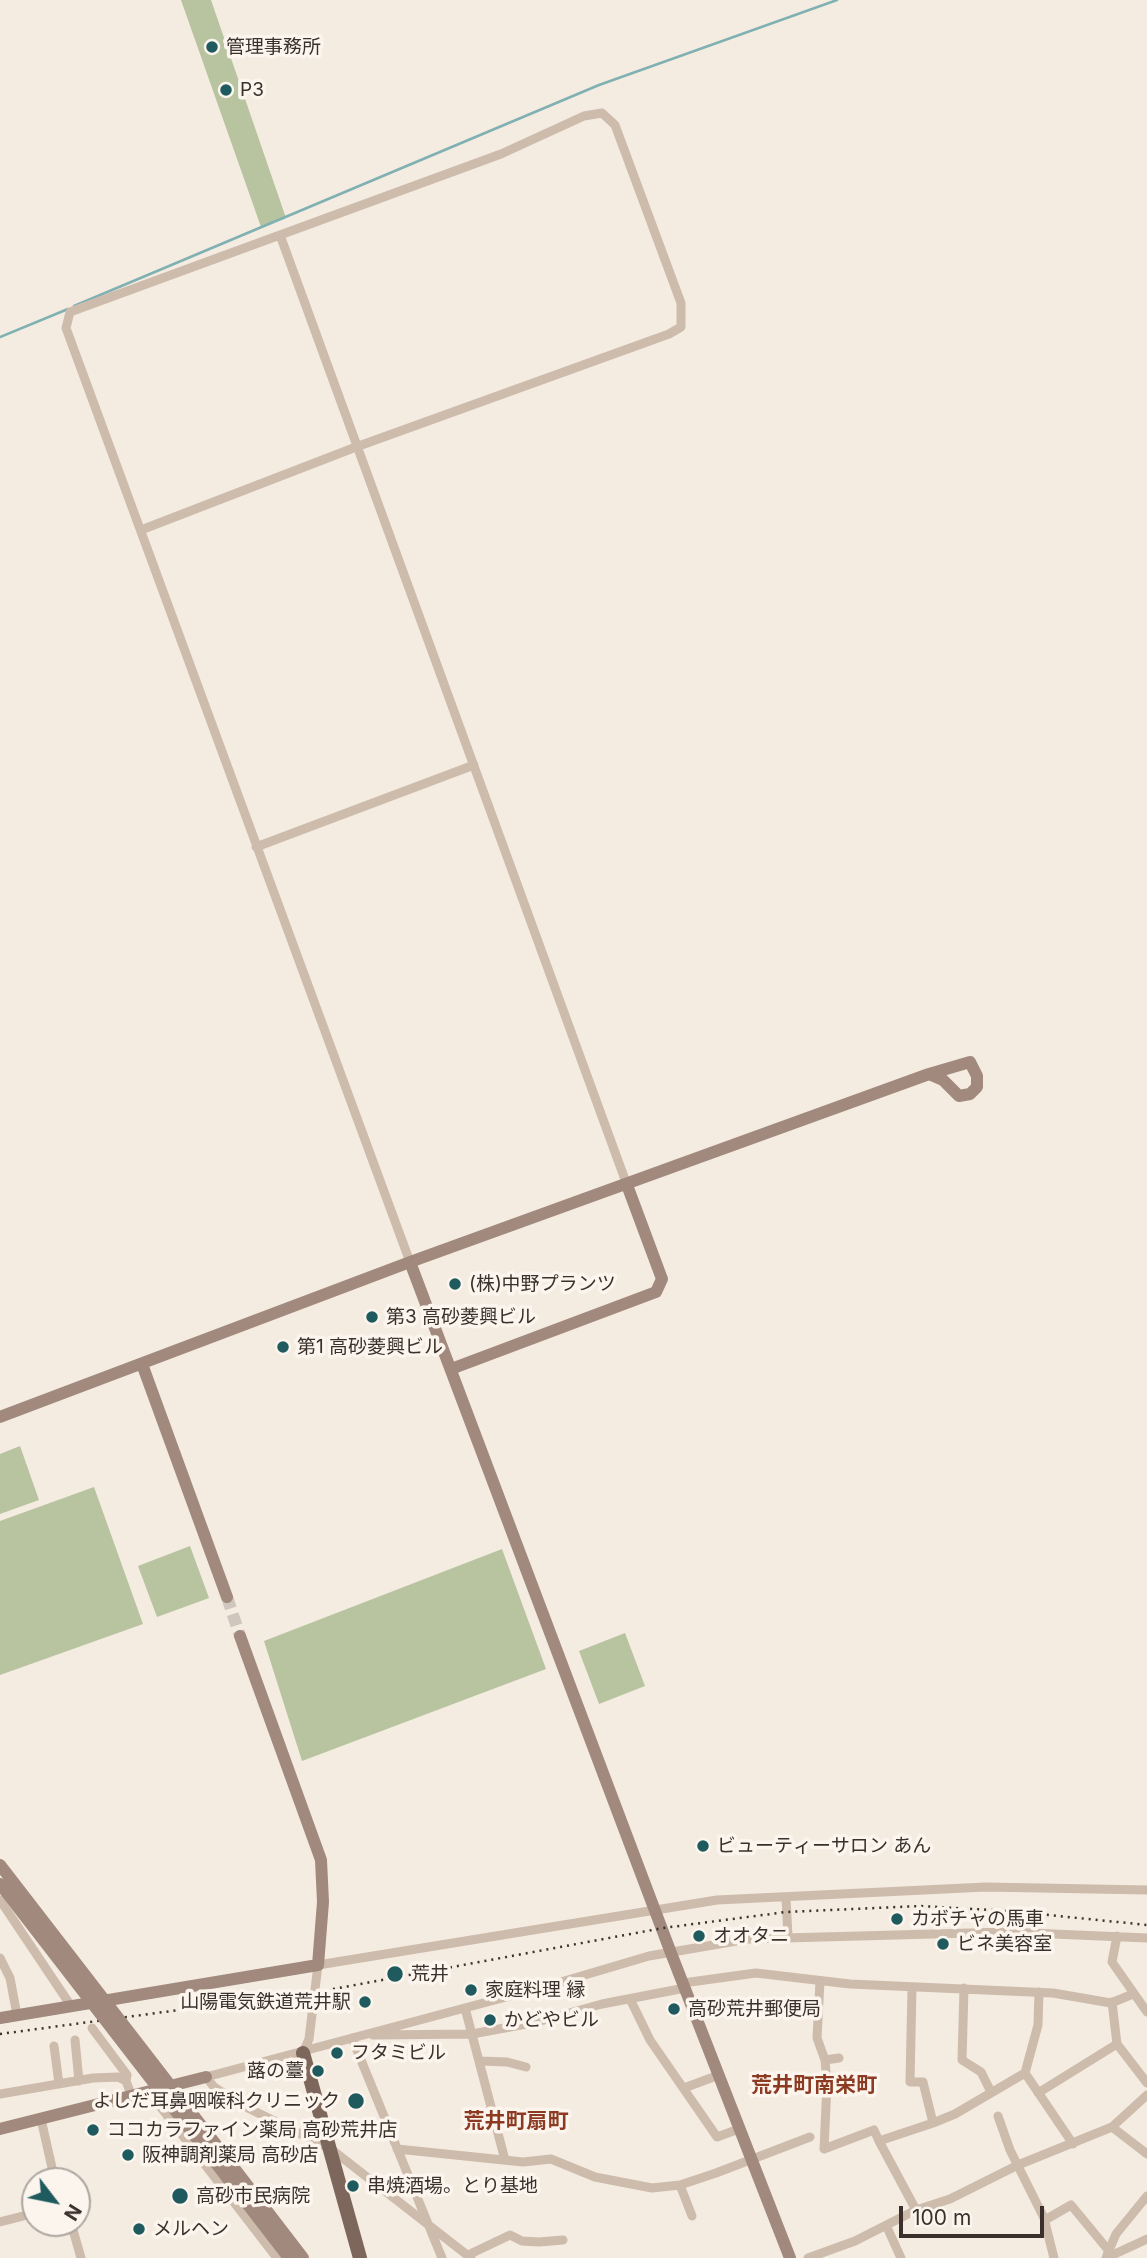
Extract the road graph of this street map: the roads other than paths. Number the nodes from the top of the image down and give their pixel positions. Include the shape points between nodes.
1 (280, 235) junction
2 (356, 447) junction
3 (141, 530) junction
4 (474, 765) junction
5 (256, 847) junction
6 (929, 1074) junction
7 (627, 1185) junction
8 (410, 1262) junction
9 (142, 1364) junction
10 (451, 1369) junction
11 (0, 1417) edge
12 (227, 1597) tunnel mouth
13 (240, 1636) tunnel mouth
14 (0, 1865) edge
15 (0, 1884) edge
16 (1147, 1890) edge
17 (786, 1899) junction
18 (1, 1904) edge
19 (655, 1909) junction
20 (1118, 1936) junction
21 (788, 1937) junction
22 (1147, 1938) edge
23 (671, 1953) junction
24 (0, 1958) edge
25 (318, 1965) junction
26 (5, 1979) edge
27 (820, 1981) junction
28 (684, 1986) junction
29 (912, 1987) junction
30 (964, 1988) junction
31 (1039, 1992) junction
32 (1133, 1994) junction
33 (630, 1998) junction
34 (1112, 2003) junction
35 (71, 2006) junction
36 (465, 2008) junction
37 (1147, 2012) edge
38 (17, 2015) junction
39 (0, 2018) edge
40 (92, 2028) dead end
41 (366, 2034) junction
42 (472, 2034) junction
43 (352, 2038) junction
44 (75, 2040) dead end
45 (1117, 2044) junction
46 (54, 2046) dead end
47 (303, 2053) junction
48 (839, 2058) dead end
49 (825, 2060) junction
50 (479, 2061) junction
51 (526, 2067) dead end
52 (1026, 2073) junction
53 (719, 2075) junction
54 (206, 2077) junction
55 (79, 2081) junction
56 (125, 2081) junction
57 (1147, 2083) edge
58 (60, 2084) junction
59 (684, 2088) junction
60 (149, 2092) junction
61 (991, 2092) junction
62 (1038, 2093) junction
63 (0, 2094) edge
64 (1147, 2095) edge
65 (132, 2097) junction
66 (998, 2116) dead end
67 (41, 2119) junction
68 (933, 2123) junction
69 (1112, 2127) junction
70 (0, 2129) edge
71 (740, 2129) junction
72 (810, 2137) dead end
73 (879, 2141) junction
74 (1073, 2144) junction
75 (331, 2149) junction
76 (397, 2149) junction
77 (1147, 2154) edge
78 (219, 2159) junction
79 (505, 2160) junction
80 (752, 2160) junction
81 (1018, 2165) junction
82 (52, 2167) edge
83 (680, 2185) junction
84 (1147, 2196) edge
85 (916, 2210) junction
86 (692, 2216) dead end
87 (21, 2217) edge
88 (1045, 2220) junction
89 (0, 2222) edge
90 (429, 2225) junction
91 (886, 2225) junction
92 (75, 2237) edge
93 (563, 2239) dead end
94 (1147, 2239) edge
95 (1107, 2255) edge
96 (469, 2257) edge
97 (81, 2258) edge
98 (277, 2258) edge
99 (289, 2258) edge
100 (303, 2258) edge
101 (360, 2258) edge
102 (442, 2258) edge
103 (790, 2258) edge
104 (808, 2258) edge
105 (901, 2258) edge
106 (1054, 2258) edge

1 - 2 street
1 - 2 street via 501,154 584,116 602,113 615,125 681,303 681,327 669,334
1 - 3 street via 70,312 66,328
2 - 3 street
2 - 4 street
3 - 5 street
4 - 5 street
4 - 7 street
5 - 8 street
6 - 6 street via 970,1062 977,1087 959,1096
6 - 7 street
7 - 8 street
7 - 10 street via 662,1279 656,1292
8 - 9 street
8 - 10 street
9 - 11 street
9 - 12 street
10 - 19 street
13 - 25 street via 321,1860
14 - 78 street, bridge
15 - 78 street, bridge
16 - 17 street via 986,1886
17 - 19 street via 718,1900
17 - 21 street
18 - 35 street
19 - 23 street
19 - 25 street
20 - 21 street via 1007,1932
20 - 22 street
20 - 32 street via 1112,1962
21 - 23 street
23 - 28 street
23 - 36 street
24 - 26 street
25 - 35 street
25 - 47 street via 309,2039
26 - 38 street
27 - 28 street via 756,1973
27 - 29 street
27 - 49 street via 817,2038
28 - 33 street
28 - 53 street
29 - 30 street
29 - 68 street via 910,2082 923,2082
30 - 31 street
30 - 61 street via 962,2060 981,2072
31 - 34 street
31 - 52 street via 1038,2025
32 - 34 street
32 - 37 street
33 - 42 street
33 - 59 street via 639,2023
34 - 45 street
35 - 38 street
36 - 41 street
36 - 42 street
38 - 39 street
40 - 56 street via 127,2075
41 - 42 street
41 - 43 street
42 - 50 street
43 - 47 street
43 - 76 street
44 - 55 street
45 - 57 street
45 - 62 street
46 - 58 street
47 - 54 street
47 - 75 main road
48 - 49 street
49 - 73 street via 824,2149 874,2130
50 - 51 street
50 - 79 street
52 - 61 street
52 - 62 street
53 - 59 street
53 - 71 street
54 - 60 street
54 - 75 street via 246,2107
55 - 56 street via 118,2077
55 - 58 street
56 - 65 street
58 - 63 street
59 - 71 street via 717,2137
60 - 65 street
60 - 98 street
61 - 68 street
62 - 74 street
64 - 69 street
65 - 67 street
66 - 81 street
67 - 70 street
67 - 82 street
68 - 73 street
69 - 74 street
69 - 77 street
71 - 80 street
72 - 80 street
73 - 85 street
74 - 81 street
75 - 90 street
75 - 101 main road
76 - 79 street
76 - 90 street
78 - 99 street
78 - 100 street
79 - 83 street via 551,2159 621,2185
80 - 83 street
80 - 103 street
81 - 85 street via 993,2180
81 - 88 street
83 - 86 street
84 - 95 street via 1130,2213
85 - 91 street
87 - 89 street
88 - 95 street via 1072,2205
88 - 106 street
90 - 96 street
90 - 102 street
91 - 104 street
91 - 105 street
92 - 97 street
93 - 96 street via 522,2241 510,2235
94 - 95 street

